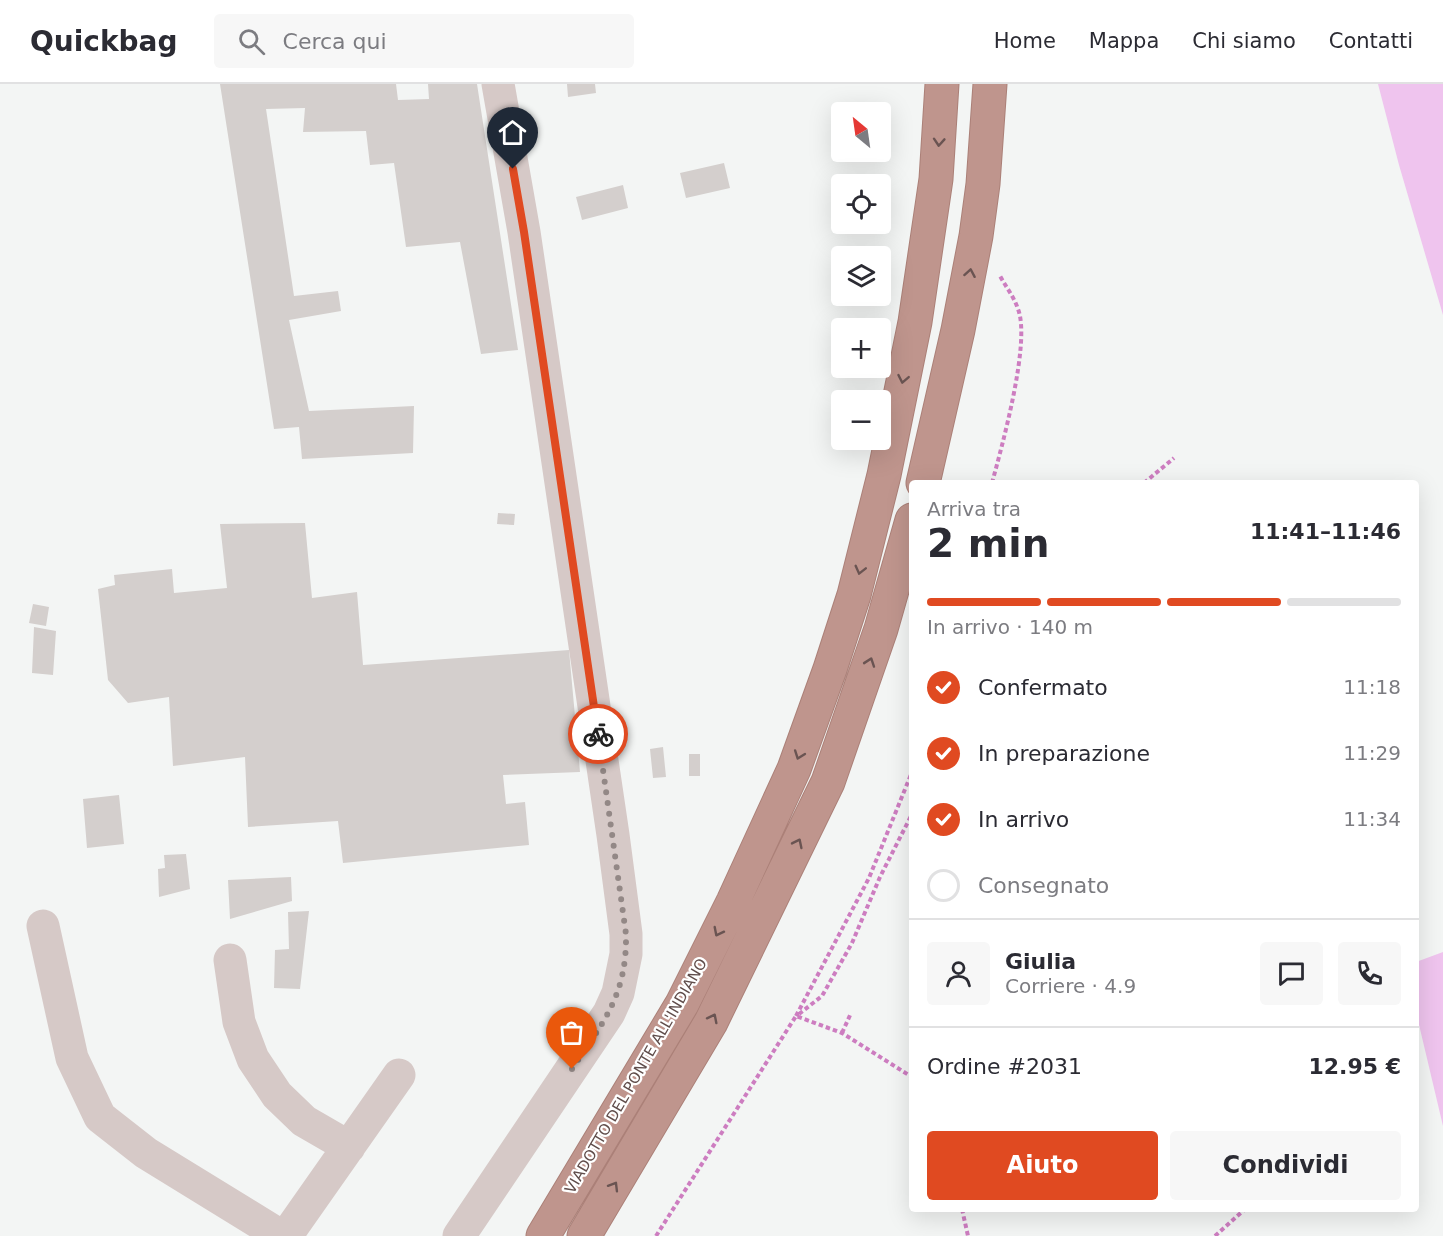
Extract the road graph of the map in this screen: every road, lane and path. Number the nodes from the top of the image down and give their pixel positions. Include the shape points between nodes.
1 (498, 84) edge
2 (942, 84) edge
3 (990, 84) edge
4 (996, 270) dead end
5 (1174, 458) dead end
6 (923, 480) edge
7 (993, 480) edge
8 (1148, 480) edge
9 (909, 531) edge
10 (909, 779) edge
11 (909, 820) edge
12 (43, 926) dead end
13 (230, 960) dead end
14 (851, 1013) dead end
15 (796, 1016) junction
16 (842, 1033) junction
17 (399, 1075) dead end
18 (909, 1075) edge
19 (348, 1147) junction
20 (963, 1212) edge
21 (1242, 1212) edge
22 (284, 1236) edge
23 (459, 1236) edge
24 (543, 1236) edge
25 (584, 1236) edge
26 (656, 1236) edge
27 (968, 1236) edge
28 (1215, 1236) edge

1 - 23 street via 613,835 627,954 609,1013
2 -> 24 highway, VIADOTTO DEL PONTE ALL'INDIANO via 936,179 915,322 884,475 854,595 830,669 794,769 682,1004
6 -> 3 highway via 978,226
4 - 7 path via 1019,310 1022,340 1007,427
5 - 8 path
25 -> 9 highway via 711,1022 828,782 881,629
10 - 15 path via 869,878
11 - 15 path via 852,943 822,996
12 - 22 street via 72,1058 100,1117 146,1153
13 - 19 street via 239,1022 253,1059 277,1095 304,1121
14 - 16 path
15 - 16 path
15 - 26 path
16 - 18 path
17 - 19 street
19 - 22 street
20 - 27 path
21 - 28 path

